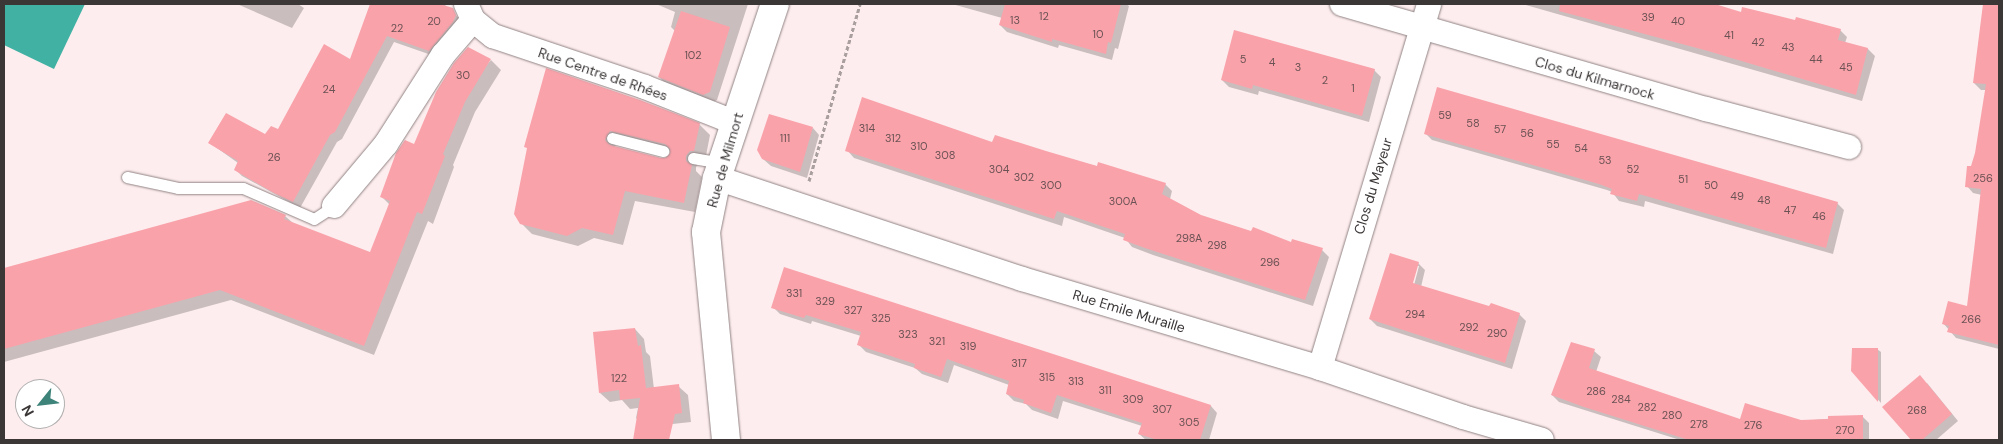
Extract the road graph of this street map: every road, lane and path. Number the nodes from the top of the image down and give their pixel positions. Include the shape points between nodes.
1 (775, 4) edge
2 (860, 4) edge
3 (1342, 4) edge
4 (1428, 4) edge
5 (470, 12) edge
6 (1422, 26) junction
7 (736, 123) junction
8 (612, 138) dead end
9 (1849, 147) dead end
10 (663, 151) dead end
11 (693, 158) dead end
12 (720, 171) junction
13 (127, 177) dead end
14 (334, 206) joint
15 (801, 206) junction
16 (1320, 368) junction
17 (726, 440) edge
18 (1542, 440) edge

1 - 7 street, Rue de Milmort
2 - 15 path
3 - 6 street, Clos du Kilmarnock
4 - 6 street, Clos du Mayeur
5 - 7 street, Rue Centre de Rhées via 493,36 645,87
5 - 14 street, Rue Centre de Rhées via 386,144
6 - 9 street, Clos du Kilmarnock
6 - 16 street, Clos du Mayeur
7 - 12 street, Rue de Milmort
8 - 10 lane
11 - 12 lane
12 - 15 street, Rue Emile Muraille
12 - 17 street, Rue de Milmort via 706,232
13 - 14 lane via 178,188 243,188 314,219
15 - 16 street, Rue Emile Muraille via 1022,279
16 - 18 street, Rue Emile Muraille

